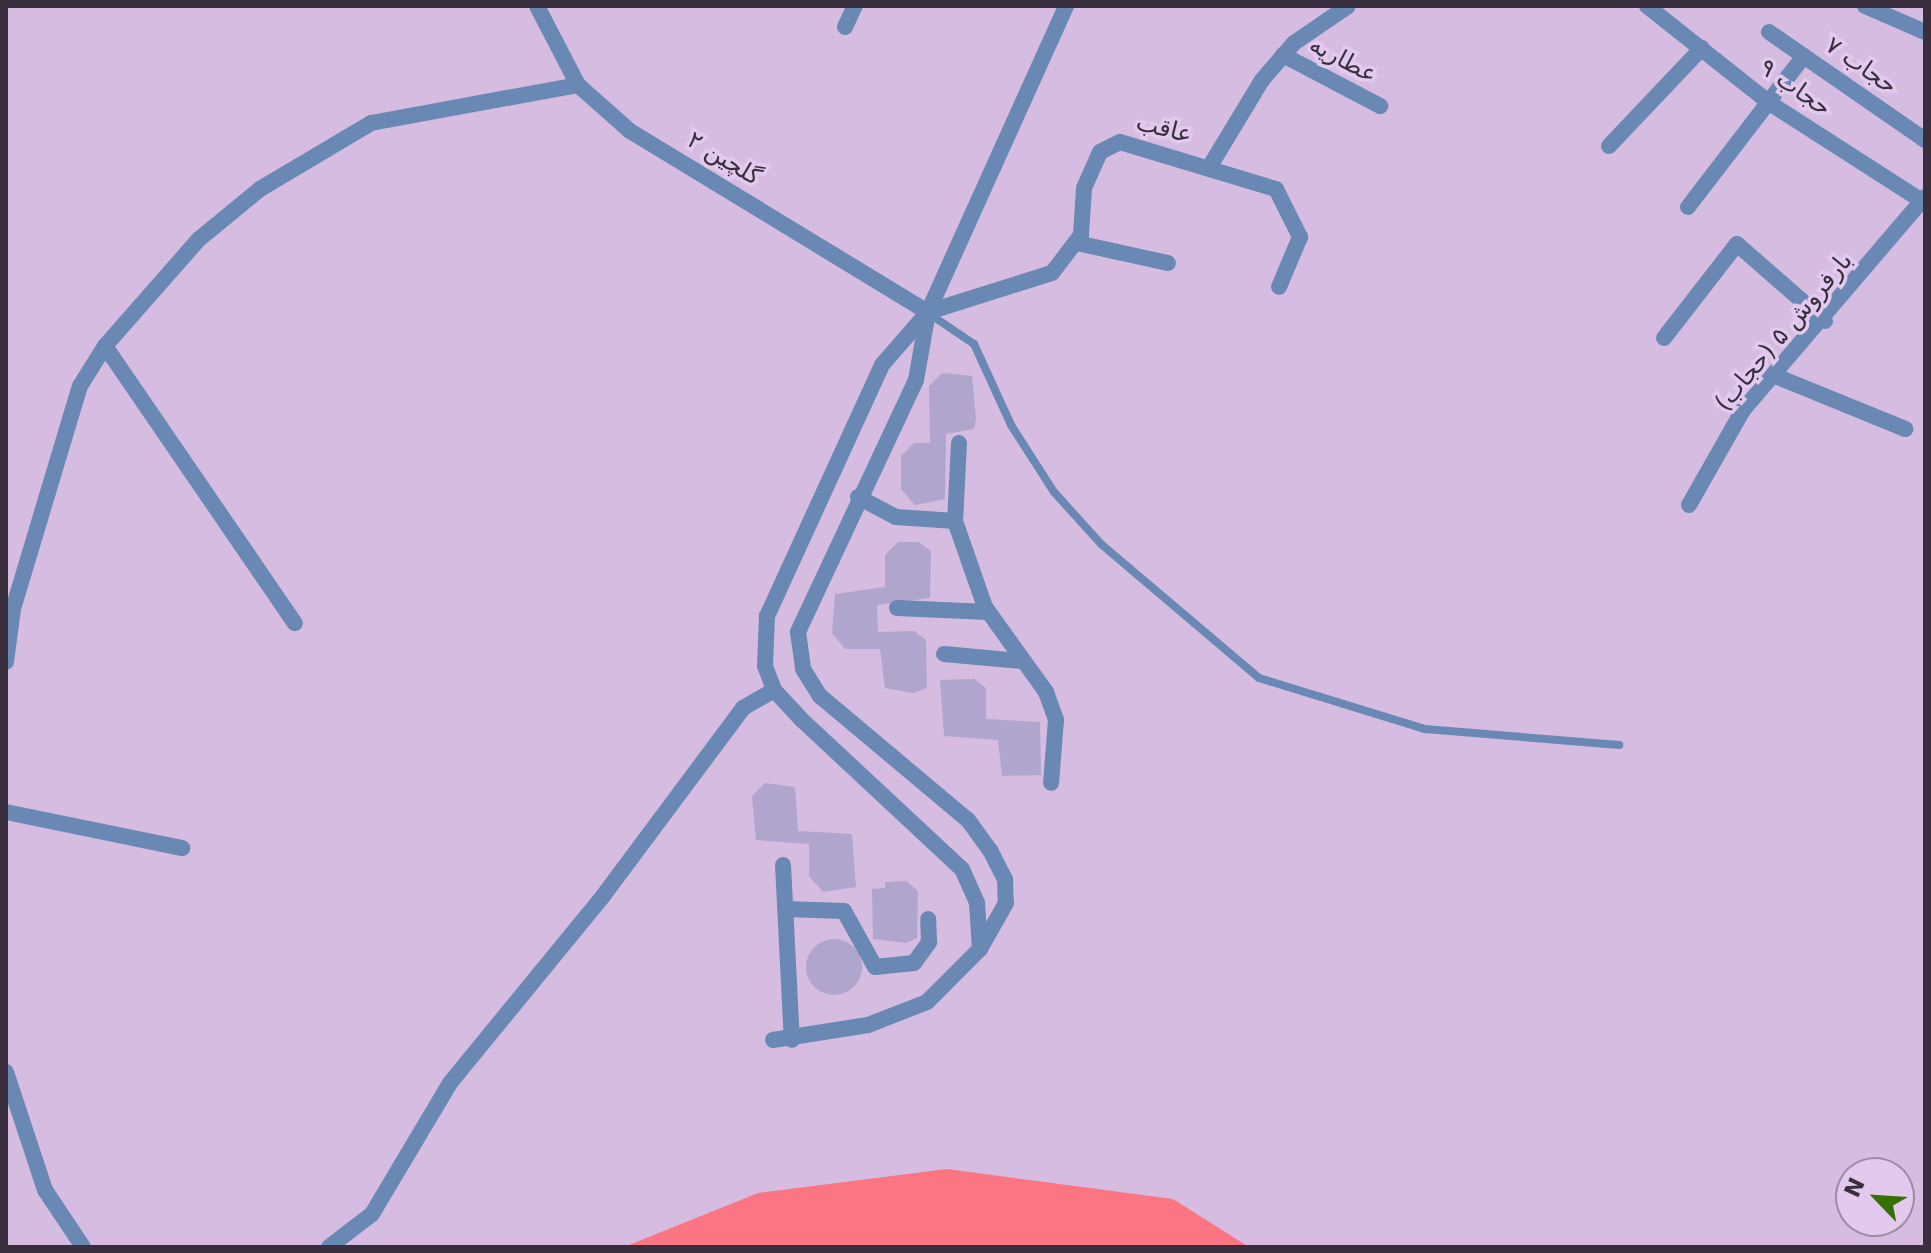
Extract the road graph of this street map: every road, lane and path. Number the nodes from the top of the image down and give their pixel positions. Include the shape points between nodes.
1 (537, 6) edge
2 (855, 6) edge
3 (1066, 6) edge
4 (1348, 6) edge
5 (1647, 6) edge
6 (1865, 6) edge
7 (845, 27) dead end
8 (1769, 32) dead end
9 (1925, 32) edge
10 (1702, 48) junction
11 (1283, 55) junction
12 (1804, 56) junction
13 (578, 85) junction
14 (1771, 104) junction
15 (1380, 106) dead end
16 (1925, 140) edge
17 (1609, 146) dead end
18 (1210, 166) junction
19 (1924, 201) edge
20 (1688, 207) dead end
21 (1077, 243) junction
22 (1168, 263) dead end
23 (1279, 287) dead end
24 (928, 312) junction
25 (1825, 321) junction
26 (1664, 338) dead end
27 (105, 346) junction
28 (1773, 375) junction
29 (1905, 429) dead end
30 (959, 443) dead end
31 (858, 497) junction
32 (1689, 505) dead end
33 (955, 521) junction
34 (793, 560) junction
35 (819, 576) junction
36 (897, 608) dead end
37 (988, 612) junction
38 (295, 623) dead end
39 (944, 654) dead end
40 (1021, 661) junction
41 (6, 662) edge
42 (774, 690) junction
43 (1619, 745) dead end
44 (1051, 783) dead end
45 (6, 812) edge
46 (182, 848) dead end
47 (783, 865) dead end
48 (786, 909) junction
49 (928, 919) dead end
50 (980, 949) junction
51 (773, 1040) dead end
52 (792, 1040) junction
53 (6, 1072) edge
54 (83, 1247) edge
55 (329, 1247) edge

1 - 13 street, گلچین ۲
2 - 7 street
3 - 24 street
4 - 11 street
5 - 10 street, حجاب ۹
6 - 9 street
8 - 12 street, حجاب ۷
10 - 14 street, حجاب ۹
10 - 17 street
11 - 15 street, عطاریه
11 - 18 street via 1237,115
12 - 14 street
12 - 16 street, حجاب ۷
13 - 24 street, گلچین ۲ via 630,131
13 - 27 street via 371,123 321,149 198,240
14 - 19 street, حجاب ۹
14 - 20 street
18 - 21 street, عاقب via 1120,142 1100,152 1084,188
18 - 23 street, عاقب via 1276,189 1292,216 1300,237
19 - 25 street, بارفروش ۵ (حجاب)
21 - 22 street
21 - 24 street via 1052,273
24 - 31 street via 916,380
24 - 34 street via 882,365
24 - 43 lane via 974,344 1011,425 1082,523 1259,678 1425,729
25 - 26 street via 1737,244
25 - 28 street, بارفروش ۵ (حجاب)
27 - 38 street
27 - 41 street via 80,386 13,609
28 - 29 street
28 - 32 street, بارفروش ۵ (حجاب) via 1743,410
30 - 33 street
31 - 33 street via 896,517
31 - 35 street
33 - 37 street
34 - 35 street
34 - 42 street via 767,616 765,666
35 - 50 street via 798,632 803,669 820,696 968,820 990,850 1005,879 1006,903
36 - 37 street
37 - 40 street
39 - 40 street
40 - 44 street via 1056,720
42 - 50 street via 962,869 977,903
42 - 55 street via 743,708 603,896 450,1083 372,1214
45 - 46 street
47 - 48 street
48 - 49 street via 844,911 875,967 897,969 914,963 929,942
48 - 52 street
50 - 52 street via 927,1002 868,1025
51 - 52 street
53 - 54 street via 45,1190

